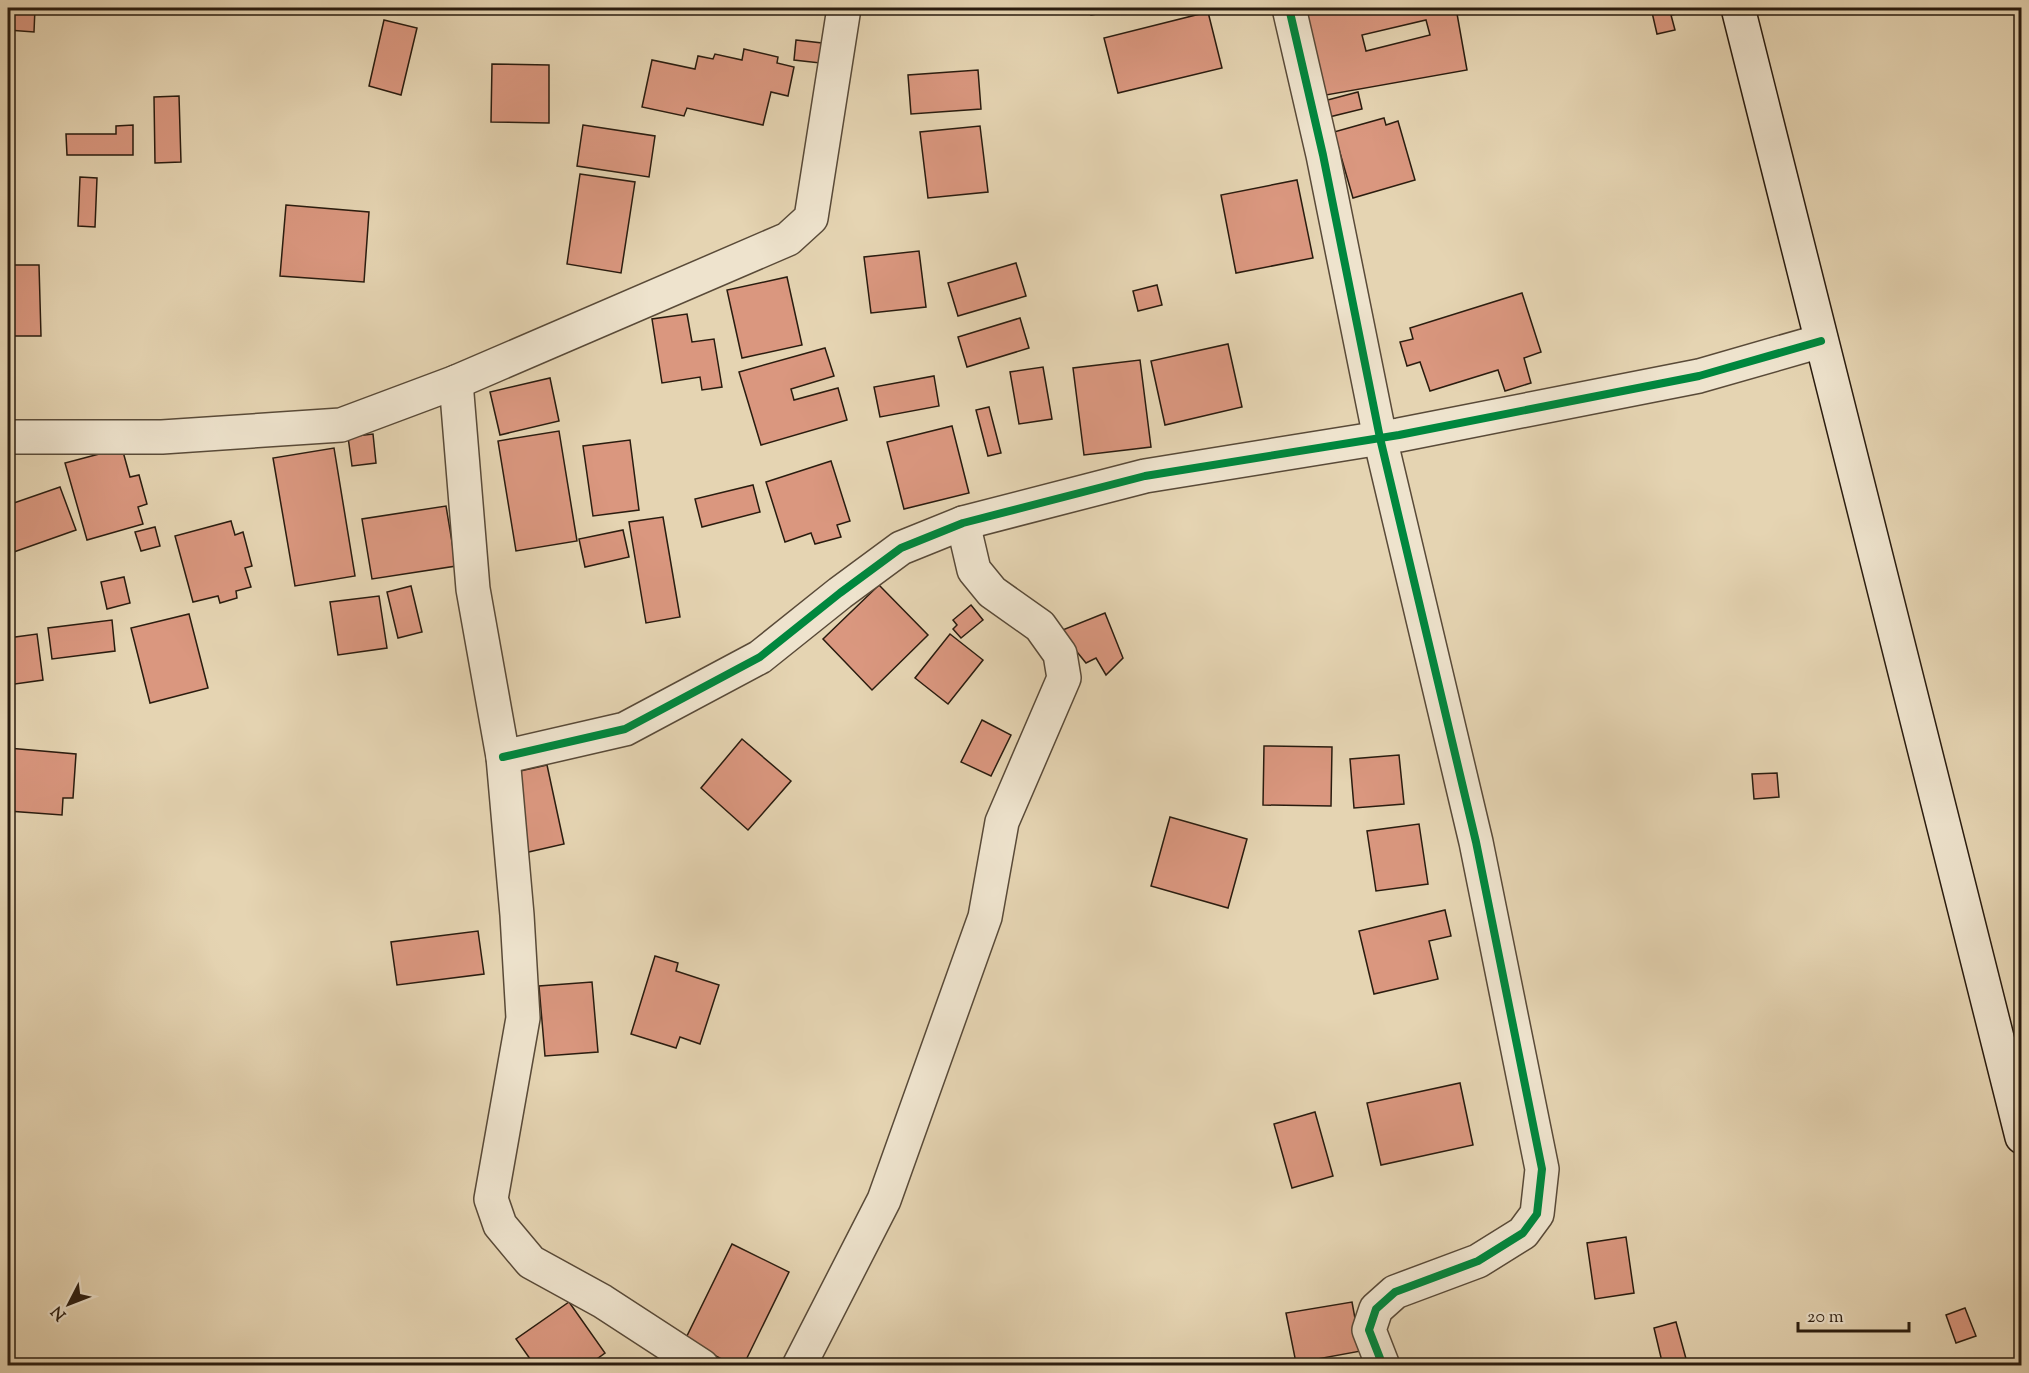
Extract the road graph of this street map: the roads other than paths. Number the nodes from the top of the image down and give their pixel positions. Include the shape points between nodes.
1 (844, 8) edge
2 (1289, 8) edge
3 (1738, 8) edge
4 (1821, 341) junction
5 (456, 382) junction
6 (8, 438) edge
7 (1380, 438) junction
8 (963, 523) junction
9 (503, 757) junction
10 (2022, 1137) edge
11 (702, 1365) edge
12 (800, 1365) edge
13 (1383, 1365) edge

1 - 5 street via 811,218 788,239
2 - 7 street
3 - 4 street
4 - 7 street via 1699,376
4 - 10 street
5 - 6 street via 341,425 162,437
5 - 9 street via 474,589
7 - 8 street via 1145,476
7 - 13 street via 1476,842 1542,1169 1537,1214 1522,1233 1478,1261 1395,1292 1376,1309 1369,1330
8 - 9 street via 901,548 760,657 625,729
8 - 12 street via 974,570 992,592 1040,626 1060,654 1064,678 1002,822 986,917 884,1200
9 - 11 street via 523,1018 491,1199 500,1225 531,1262 602,1301

